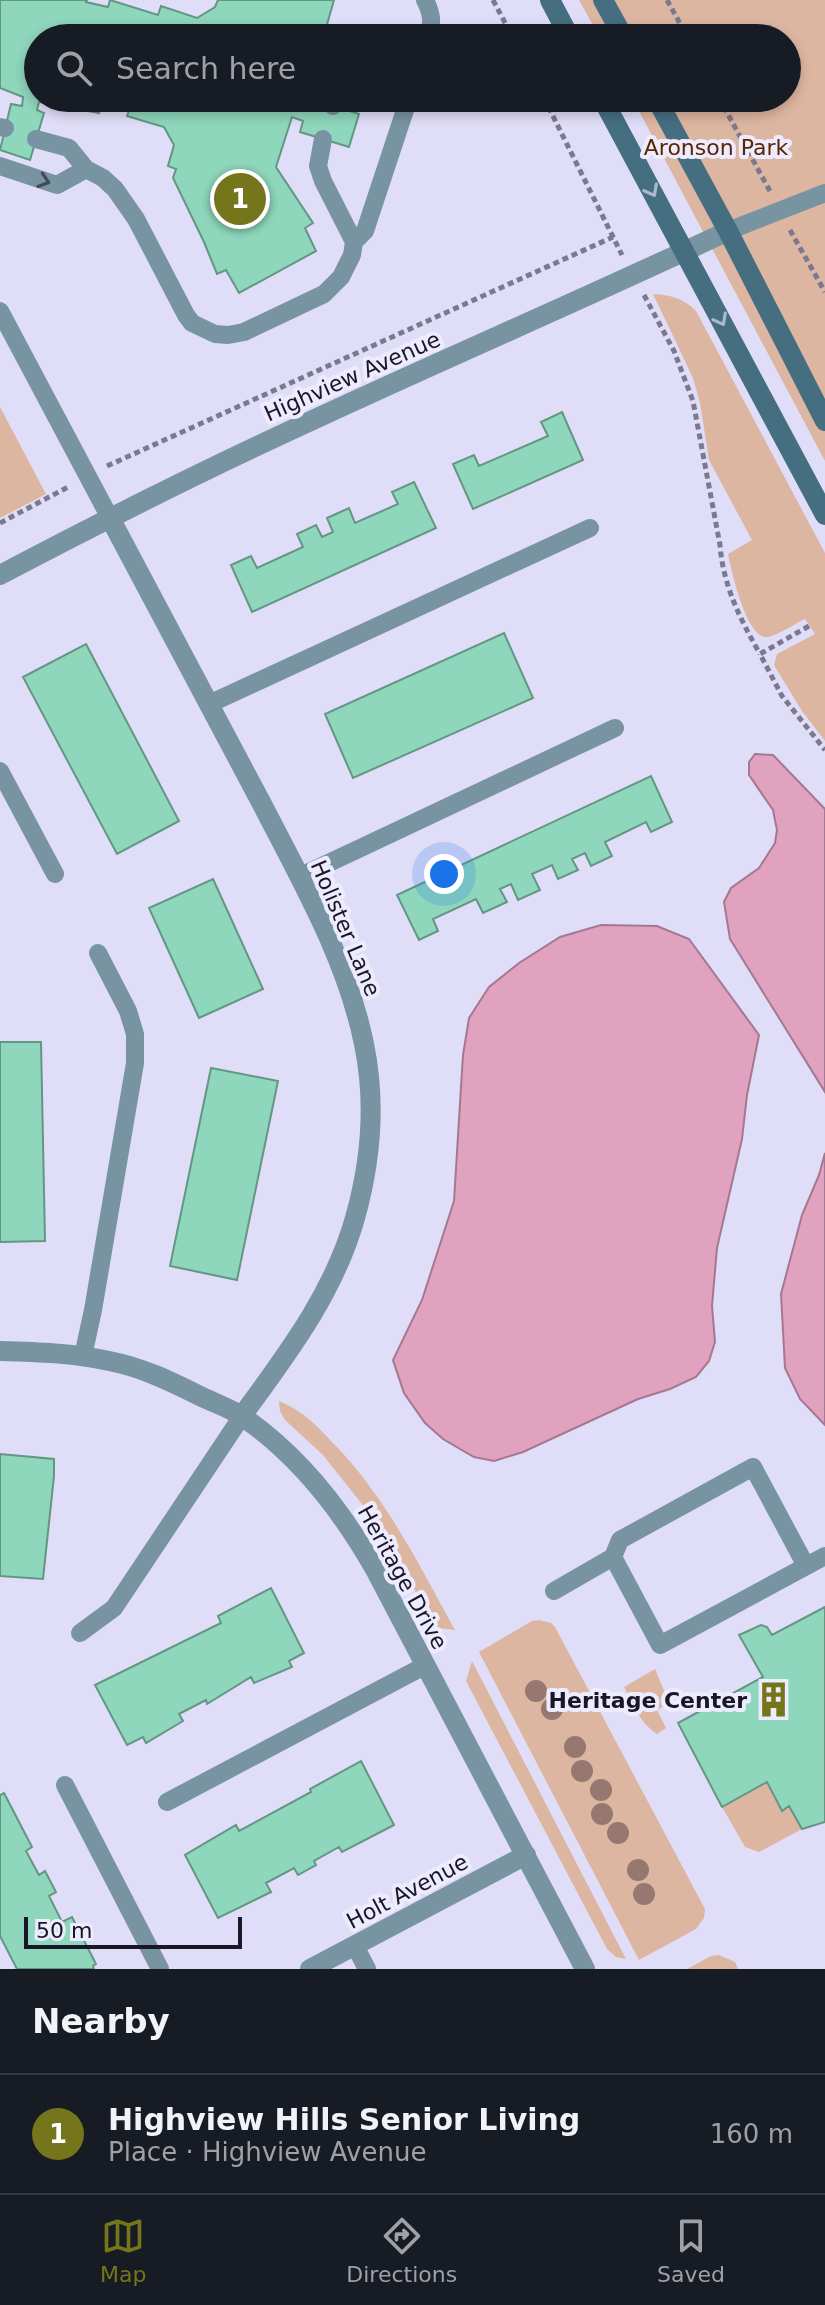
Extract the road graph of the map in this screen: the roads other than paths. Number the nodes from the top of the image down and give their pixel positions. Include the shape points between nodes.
1 (425, 0) edge
2 (550, 0) edge
3 (603, 0) edge
4 (433, 24) edge
5 (563, 24) edge
6 (616, 24) edge
7 (404, 112) edge
8 (610, 112) edge
9 (664, 112) edge
10 (36, 139) dead end
11 (323, 139) dead end
12 (0, 166) edge
13 (86, 169) junction
14 (825, 193) edge
15 (728, 231) junction
16 (354, 242) junction
17 (685, 252) junction
18 (0, 311) edge
19 (825, 421) edge
20 (825, 515) edge
21 (110, 518) junction
22 (590, 528) dead end
23 (0, 575) edge
24 (209, 704) junction
25 (615, 728) dead end
26 (0, 771) edge
27 (55, 874) dead end
28 (299, 877) junction
29 (98, 953) dead end
30 (0, 1351) edge
31 (83, 1356) junction
32 (242, 1416) junction
33 (825, 1556) edge
34 (613, 1557) junction
35 (806, 1566) junction
36 (554, 1591) dead end
37 (80, 1633) dead end
38 (426, 1665) junction
39 (65, 1785) dead end
40 (167, 1802) dead end
41 (526, 1855) junction
42 (355, 1946) junction
43 (160, 1969) edge
44 (310, 1969) edge
45 (367, 1969) edge
46 (585, 1969) edge

1 - 4 lane
2 - 5 main road
3 - 6 main road
7 - 16 lane via 365,231
8 -> 17 main road
9 - 15 main road
10 - 13 lane via 69,148
11 - 16 lane via 318,166
12 -> 13 lane via 57,185
13 - 16 lane via 125,201 192,323 215,334 244,332 324,294 341,277
14 - 15 lane
15 - 17 street, Highview Avenue
15 - 19 main road
17 -> 20 main road
17 - 21 street, Highview Avenue
18 - 21 lane
21 - 23 street, Highview Avenue
21 - 24 street, Holister Lane
22 - 24 lane
24 - 28 street, Holister Lane
25 - 28 lane
26 - 27 lane
28 - 32 street, Holister Lane via 356,1010 369,1075 370,1143 355,1217 337,1268 288,1353
29 - 31 lane via 128,1011 135,1063
30 - 31 street, Heritage Drive
31 - 32 street, Heritage Drive via 162,1377
32 - 37 lane via 114,1608
32 - 38 street, Heritage Drive via 290,1456 356,1534
33 - 35 lane
34 - 35 lane via 660,1645
34 - 35 lane via 620,1540 753,1467
34 - 36 lane
38 - 40 lane
38 - 41 street, Heritage Drive
39 - 43 lane
41 - 42 street, Holt Avenue
41 - 46 street, Heritage Drive
42 - 44 street, Holt Avenue
42 - 45 lane

